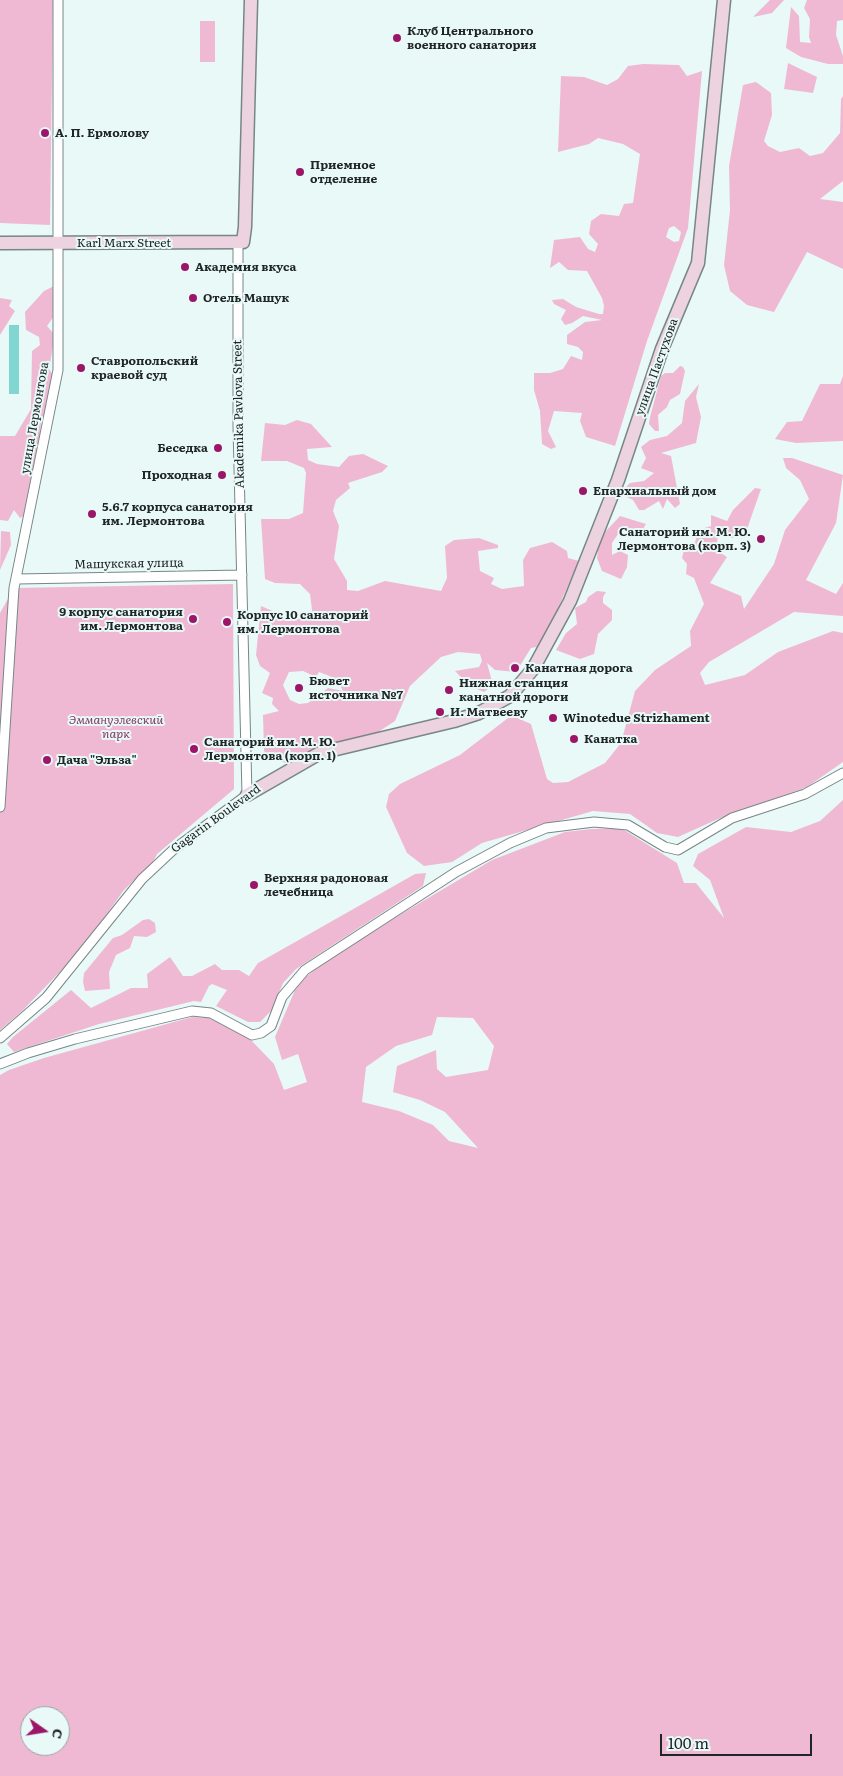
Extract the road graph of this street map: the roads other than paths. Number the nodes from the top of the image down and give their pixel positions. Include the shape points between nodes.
1 (58, 0) edge
2 (251, 0) edge
3 (724, 0) edge
4 (241, 240) junction
5 (59, 242) junction
6 (0, 243) edge
7 (242, 575) junction
8 (17, 579) junction
9 (498, 703) joint
10 (843, 773) edge
11 (247, 795) junction
12 (0, 807) edge
13 (0, 1038) edge
14 (0, 1064) edge

1 - 5 street, улица Лермонтова
2 - 4 street, Akademika Pavlova Street
3 - 9 street, улица Пастухова via 698,263 662,349 618,480 570,602 534,669 510,696
4 - 5 street, Karl Marx Street
4 - 7 street, Akademika Pavlova Street via 238,426
5 - 6 street, Karl Marx Street
5 - 8 street, улица Лермонтова via 58,370
7 - 8 street, Машукская улица
7 - 11 street, Akademika Pavlova Street
8 - 12 street, улица Лермонтова via 12,611
9 - 11 street, Gagarin Boulevard via 454,721 320,753
10 - 14 street via 805,794 732,818 678,850 665,847 628,826 594,822 546,828 510,843 456,872 305,970 282,997 270,1026 261,1034 252,1035 211,1013 192,1011 75,1040
11 - 13 street, Gagarin Boulevard via 172,850 142,879 46,998

